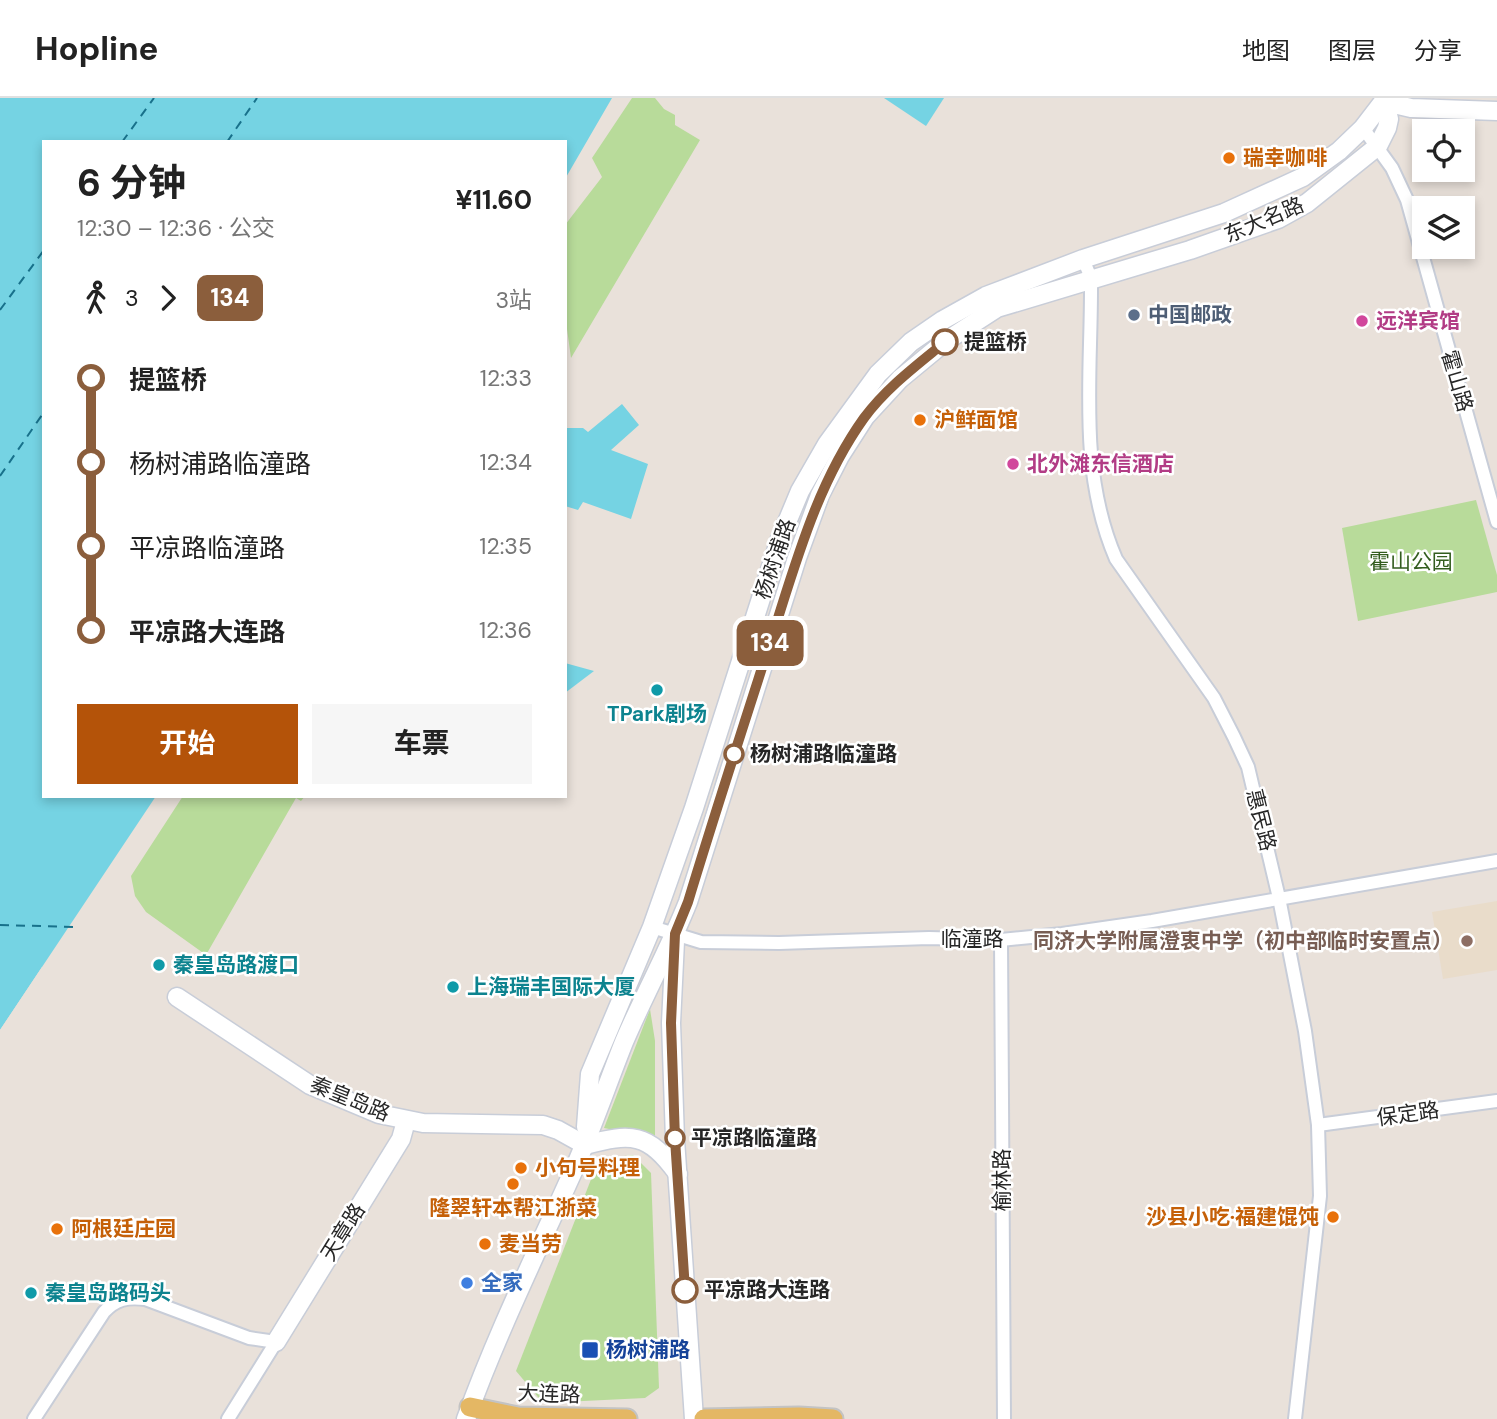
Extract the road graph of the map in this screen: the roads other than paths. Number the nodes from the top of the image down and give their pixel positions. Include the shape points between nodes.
1 (1386, 100) edge
2 (1497, 111) edge
3 (1363, 128) junction
4 (1378, 146) junction
5 (1083, 259) junction
6 (1091, 278) junction
7 (1495, 505) edge
8 (1497, 522) edge
9 (1497, 861) edge
10 (1279, 898) junction
11 (652, 927) junction
12 (675, 934) junction
13 (1001, 940) junction
14 (177, 997) dead end
15 (1497, 1101) edge
16 (406, 1121) junction
17 (1318, 1125) junction
18 (585, 1145) junction
19 (678, 1174) junction
20 (275, 1342) junction
21 (468, 1413) edge
22 (34, 1419) edge
23 (228, 1419) edge
24 (627, 1419) edge
25 (694, 1419) edge
26 (704, 1419) edge
27 (833, 1419) edge
28 (1004, 1419) edge
29 (1295, 1419) edge

1 - 2 main road via 1422,109
1 - 3 main road, 东大名路
1 - 4 main road via 1389,119
3 - 4 street, 霍山路
3 - 5 main road, 东大名路 via 1303,177 1224,213
4 - 6 main road, 东大名路 via 1307,204 1278,219
4 - 7 street, 霍山路 via 1407,200
5 - 6 street, 惠民路
5 - 11 main road, 杨树浦路 via 986,296 911,342 878,374 827,444 780,538
6 - 10 street, 惠民路 via 1087,426 1105,533 1116,559 1214,698 1234,737 1248,767
6 - 12 main road, 杨树浦路 via 997,308 946,341 865,416 820,495
7 - 8 street, 霍山路
9 - 10 street, 临潼路
10 - 13 street, 临潼路 via 1152,921
10 - 17 street, 惠民路
11 - 12 street, 临潼路
11 - 18 main road, 杨树浦路 via 590,1074
12 - 13 street, 临潼路 via 723,943
12 - 18 main road, 杨树浦路 via 625,1042
12 - 19 main road via 671,1023
13 - 28 street, 榆林路
14 - 16 main road, 秦皇岛路 via 310,1085
15 - 17 street, 保定路
16 - 18 main road, 秦皇岛路 via 542,1125
16 - 20 main road, 天章路 via 401,1139
17 - 29 street, 惠民路 via 1320,1196
18 - 19 main road via 637,1137 666,1157
18 - 21 main road, 杨树浦路
19 - 25 main road
20 - 22 street via 249,1338 145,1299 124,1298 104,1312
20 - 23 street
21 - 24 main road, 大连路
26 - 27 main road

